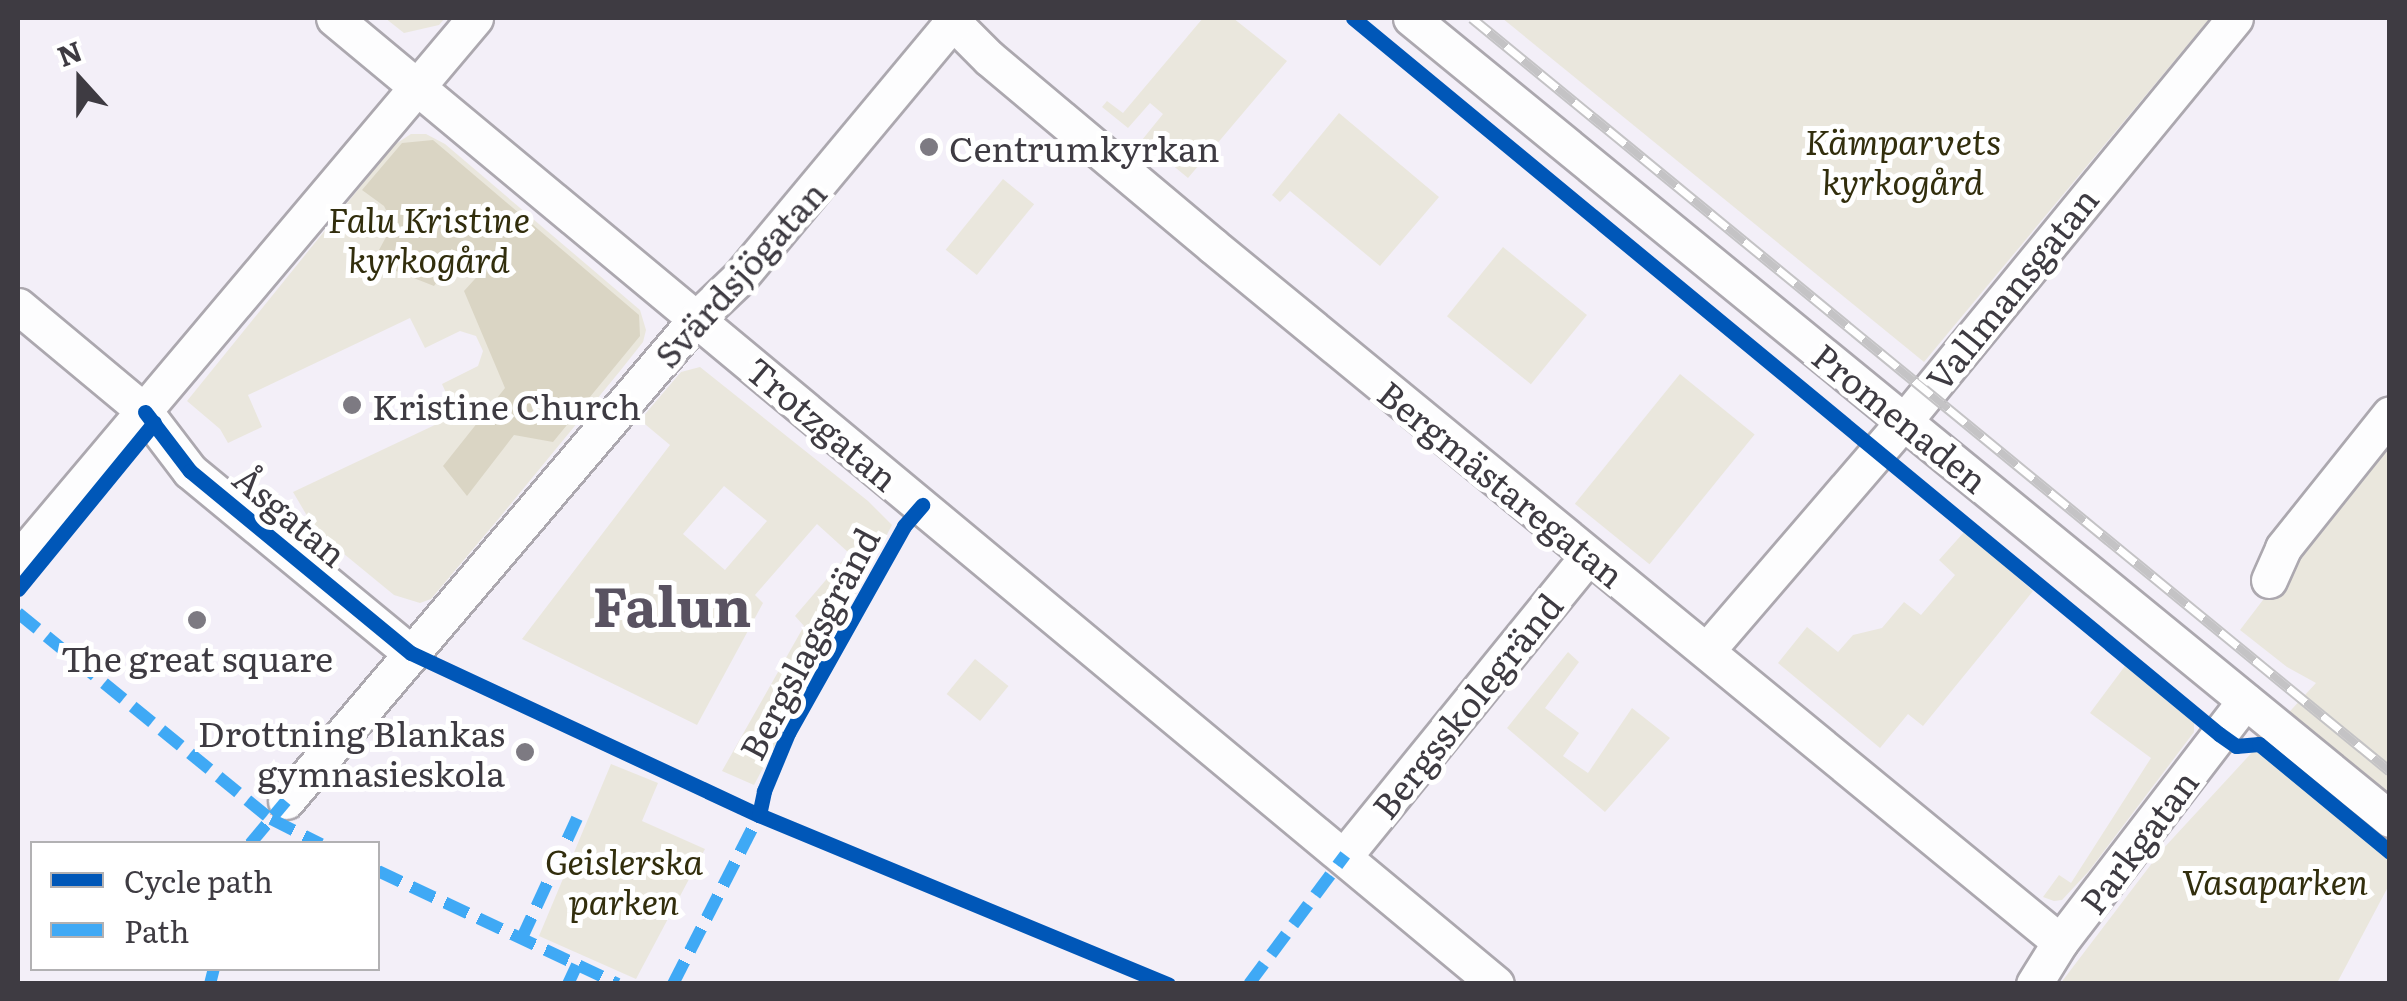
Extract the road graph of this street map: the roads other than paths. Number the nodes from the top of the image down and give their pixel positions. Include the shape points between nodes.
1 (334, 18) edge
2 (475, 18) edge
3 (1412, 18) edge
4 (2234, 18) edge
5 (952, 19) edge
6 (418, 86) junction
7 (18, 306) edge
8 (697, 318) junction
9 (145, 412) junction
10 (2390, 414) edge
11 (1905, 420) junction
12 (1588, 556) junction
13 (18, 560) edge
14 (2269, 580) dead end
15 (1708, 649) junction
16 (411, 653) junction
17 (2246, 701) junction
18 (286, 801) dead end
19 (2390, 818) edge
20 (1344, 855) junction
21 (2060, 942) junction
22 (1496, 984) edge
23 (2034, 984) edge

1 - 6 street, Trotzgatan
2 - 6 street
3 - 11 street, Promenaden
4 - 11 street, Vallmansgatan
5 - 8 street, Svärdsjögatan via 740,277
5 - 12 street, Bergmästaregatan via 989,58
6 - 8 street, Trotzgatan
6 - 9 street
7 - 9 street, Åsgatan
8 - 16 street, Svärdsjögatan
8 - 20 street, Trotzgatan
9 - 13 street
9 - 16 street, Åsgatan via 190,470
10 - 14 street via 2283,548
11 - 15 street, Vallmansgatan
11 - 17 street, Promenaden
12 - 15 street, Bergmästaregatan
12 - 20 street, Bergsskolegränd
15 - 21 street, Bergmästaregatan
16 - 18 street, Svärdsjögatan
17 - 19 street, Promenaden
17 - 21 street, Parkgatan
20 - 22 street, Trotzgatan
21 - 23 street, Parkgatan

